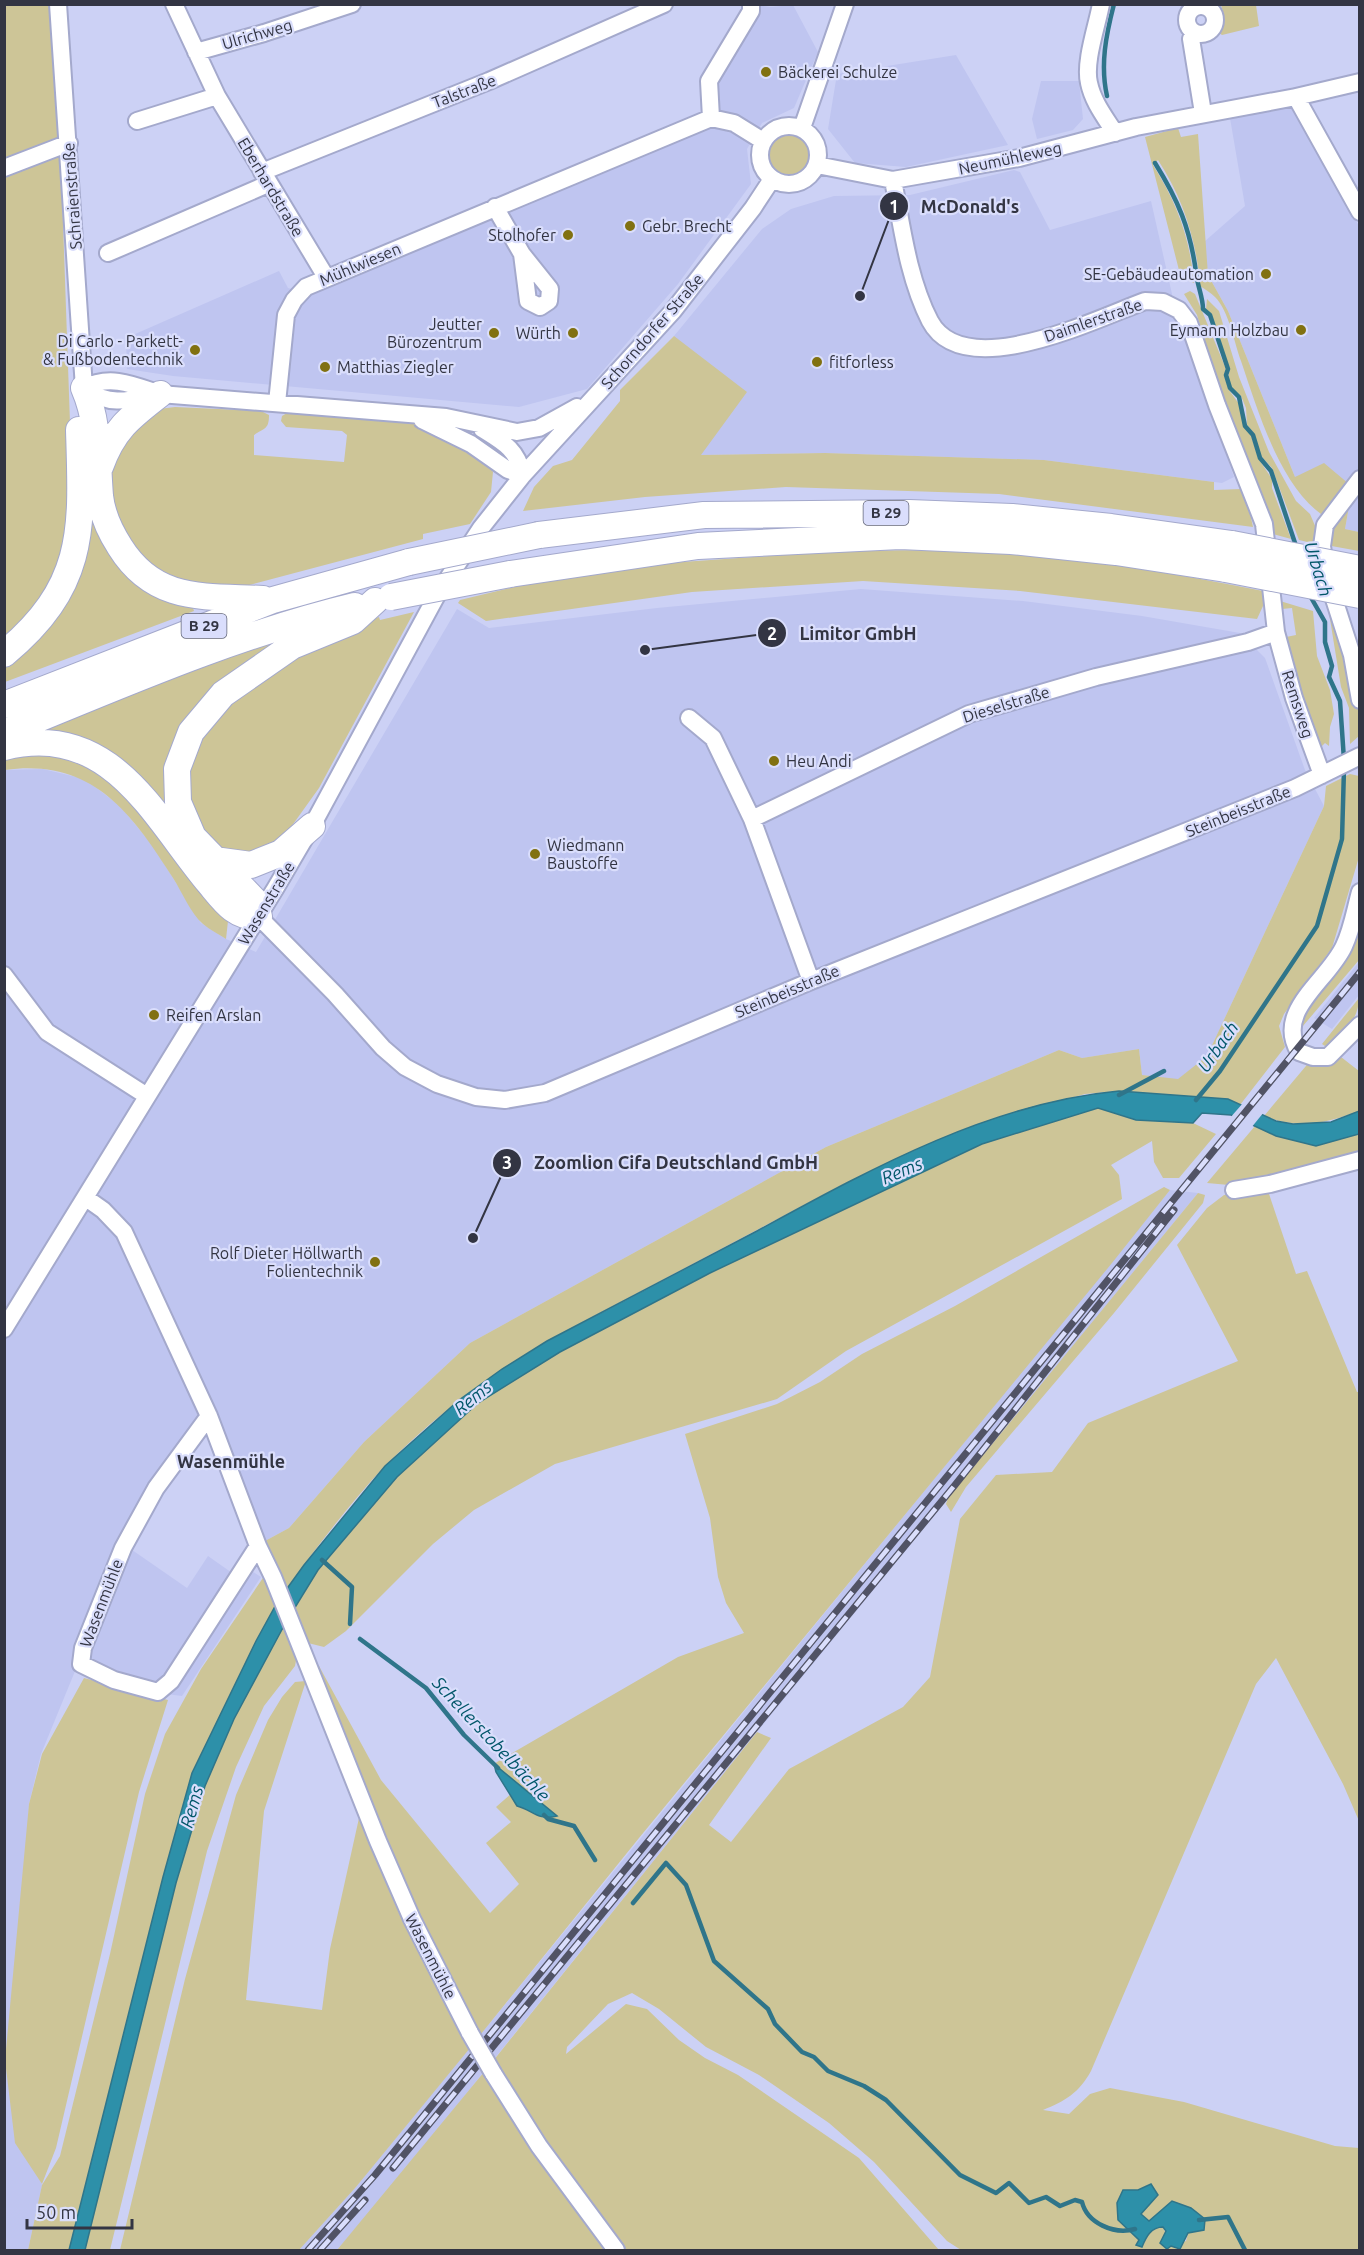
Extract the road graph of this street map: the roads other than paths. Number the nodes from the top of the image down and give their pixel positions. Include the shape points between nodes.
1 (58, 4) edge
2 (174, 4) edge
3 (352, 4) edge
4 (664, 4) edge
5 (751, 4) edge
6 (845, 4) edge
7 (1101, 4) edge
8 (1194, 32) dead end
9 (195, 52) junction
10 (1359, 82) edge
11 (217, 96) junction
12 (1296, 97) junction
13 (1203, 113) junction
14 (711, 118) junction
15 (137, 121) dead end
16 (802, 128) junction
17 (1115, 133) junction
18 (763, 141) junction
19 (69, 143) junction
20 (817, 165) junction
21 (4, 168) edge
22 (265, 178) junction
23 (772, 179) junction
24 (893, 180) junction
25 (495, 207) junction
26 (1359, 213) edge
27 (108, 253) dead end
28 (522, 254) dead end
29 (326, 278) junction
30 (84, 388) junction
31 (599, 391) junction
32 (160, 394) junction
33 (277, 403) junction
34 (406, 413) junction
35 (477, 426) junction
36 (99, 473) junction
37 (523, 475) junction
38 (1359, 479) edge
39 (1229, 556) junction
40 (1359, 569) edge
41 (1359, 595) edge
42 (383, 599) junction
43 (273, 600) junction
44 (1276, 632) junction
45 (4, 654) edge
46 (1359, 700) edge
47 (4, 705) edge
48 (689, 718) dead end
49 (4, 733) edge
50 (4, 747) edge
51 (1358, 757) edge
52 (1326, 773) junction
53 (752, 819) junction
54 (312, 826) junction
55 (214, 860) junction
56 (1359, 892) edge
57 (259, 916) junction
58 (4, 975) edge
59 (811, 981) junction
60 (1359, 1025) edge
61 (147, 1096) junction
62 (1359, 1160) edge
63 (1234, 1190) dead end
64 (86, 1198) junction
65 (4, 1329) edge
66 (209, 1416) junction
67 (258, 1546) junction
68 (616, 2250) edge

1 - 19 street, Schraienstraße
2 - 9 street, Eberhardstraße
3 - 9 street, Ulrichweg
4 - 22 street, Talstraße
5 - 14 street via 751,11 709,81
6 - 16 street
7 - 17 street via 1088,81 1095,102
8 - 13 street via 1191,39
9 - 11 street, Eberhardstraße
10 - 12 street, Neumühleweg
11 - 15 street
11 - 22 street, Eberhardstraße
12 - 13 street, Neumühleweg
12 - 26 street
13 - 17 street, Neumühleweg
14 - 18 street via 734,123
14 - 25 street, Mühlwiesen
16 - 18 street via 777,127
16 - 20 street via 818,148
17 - 24 street, Neumühleweg via 1019,158
18 - 23 street via 761,165
19 - 21 street
19 - 30 street, Schraienstraße
20 - 23 street via 799,183
20 - 24 street, Neumühleweg
22 - 27 street, Talstraße
22 - 29 street, Eberhardstraße
23 - 31 street, Schorndorfer Straße via 673,311
24 - 44 street, Daimlerstraße via 919,292 931,323 952,341 969,348 1013,346 1145,301 1163,302 1179,310 1188,323 1264,524
25 - 28 street
25 - 29 street, Mühlwiesen
29 - 33 street, Mühlwiesen via 306,287 286,315
30 - 32 street via 99,399 125,401
30 - 36 highway via 94,410
30 - 45 highway via 78,411 78,538 69,573 50,608
31 - 35 street via 539,428 517,432
31 - 37 street, Schorndorfer Straße
32 - 33 street
32 - 36 highway via 123,423 107,447
33 - 34 street
34 - 35 street via 446,417
34 - 37 street via 471,444 508,470
35 - 37 street via 512,448
36 - 43 highway via 100,500 112,534 129,562 152,582 181,594
37 - 54 street, Wasenstraße via 481,528 437,595
38 - 46 street via 1325,525 1322,546 1326,574 1352,655
39 - 40 highway, B 29, bridge
39 - 41 highway, B 29, bridge
39 - 42 highway, B 29, bridge via 900,536 698,546 510,574
39 - 43 highway, B 29, bridge via 1111,527 1012,517 909,513 704,515 539,535 409,562
42 - 49 highway, B 29 via 320,615 173,663
42 - 55 highway via 353,621 292,646 224,694 191,732 177,769 178,802 193,837
43 - 47 highway, B 29
44 - 52 street, Remsweg via 1294,698
44 - 53 street, Dieselstraße via 969,714
48 - 53 street via 713,738
50 - 57 highway via 53,744 116,768 149,803 184,854 226,903 244,917
51 - 52 street, Steinbeisstraße
52 - 59 street, Steinbeisstraße
53 - 59 street
54 - 55 highway via 281,853 251,865
54 - 57 street, Wasenstraße
55 - 57 highway via 255,902
56 - 60 street via 1345,946 1294,1013 1292,1036 1299,1052 1328,1057
57 - 59 street, Steinbeisstraße via 405,1067 437,1084 505,1100 545,1094
57 - 61 street, Wasenstraße
58 - 61 street via 47,1032
61 - 64 street, Wasenstraße
62 - 63 street
64 - 65 street, Wasenstraße
64 - 66 street, Wasenmühle via 124,1232
66 - 67 street, Wasenmühle
66 - 67 street, Wasenmühle via 156,1488 123,1548 83,1648 81,1664 114,1680 158,1692 171,1681
67 - 68 street, Wasenmühle, bridge via 408,1910 470,2033 538,2146

